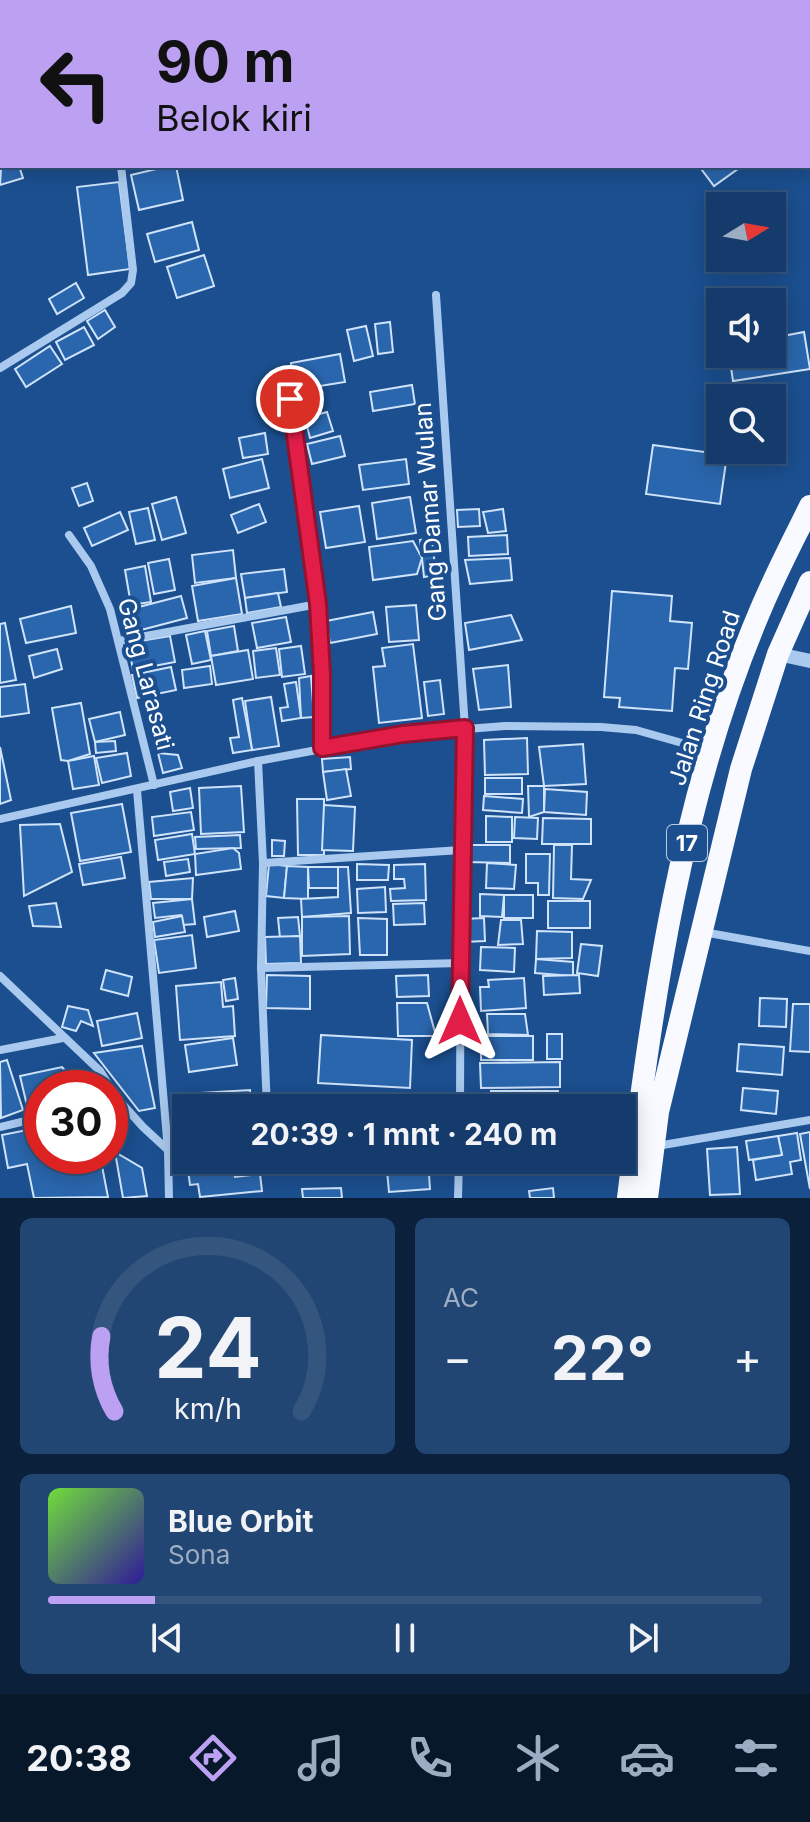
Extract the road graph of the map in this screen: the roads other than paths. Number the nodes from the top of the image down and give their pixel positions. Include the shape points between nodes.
1 (121, 168) edge
2 (436, 295) dead end
3 (0, 368) edge
4 (290, 399) dead end
5 (810, 506) edge
6 (69, 535) dead end
7 (810, 582) edge
8 (318, 604) junction
9 (119, 641) junction
10 (778, 654) junction
11 (810, 661) edge
12 (465, 728) junction
13 (322, 748) junction
14 (711, 751) junction
15 (258, 761) junction
16 (154, 785) junction
17 (137, 790) junction
18 (0, 819) edge
19 (686, 849) junction
20 (461, 850) junction
21 (721, 855) junction
22 (263, 863) junction
23 (702, 932) junction
24 (810, 951) edge
25 (461, 963) junction
26 (261, 968) junction
27 (0, 976) edge
28 (63, 1038) junction
29 (0, 1050) edge
30 (99, 1070) edge
31 (266, 1094) edge
32 (460, 1094) edge
33 (128, 1113) edge
34 (810, 1120) edge
35 (24, 1121) edge
36 (0, 1127) edge
37 (654, 1147) junction
38 (168, 1150) junction
39 (172, 1150) edge
40 (459, 1174) edge
41 (169, 1198) edge
42 (458, 1198) edge
43 (628, 1198) edge
44 (647, 1198) edge

1 - 3 street via 131,283
2 - 12 street, Gang Damar Wulan
4 - 8 street
5 - 14 highway, Jalan Ring Road / 17 via 760,611
6 - 9 street, Gang Larasati via 91,566
7 - 10 highway, 17
8 - 9 street
8 - 13 street
9 - 16 street, Gang Larasati
10 - 11 street
10 - 21 highway, 17 via 741,769
12 - 13 street
12 - 14 street via 636,730
12 - 20 street, Gang Damar Wulan
13 - 15 street
14 - 19 highway, Jalan Ring Road / 17
15 - 16 street
15 - 22 street
16 - 17 street
17 - 18 street
17 - 38 street
19 - 21 highway
19 - 43 highway, Jalan Ring Road / 17 via 651,1029
20 - 22 street
20 - 25 street, Gang Damar Wulan
21 - 23 highway, 17
22 - 26 street
23 - 24 street
23 - 37 highway, 17
25 - 26 street
25 - 32 street, Gang Damar Wulan
26 - 31 street
27 - 28 street
28 - 29 street
28 - 30 street
33 - 38 street
34 - 37 street
35 - 36 street
37 - 44 highway, 17
38 - 39 street
38 - 41 street
40 - 42 street

